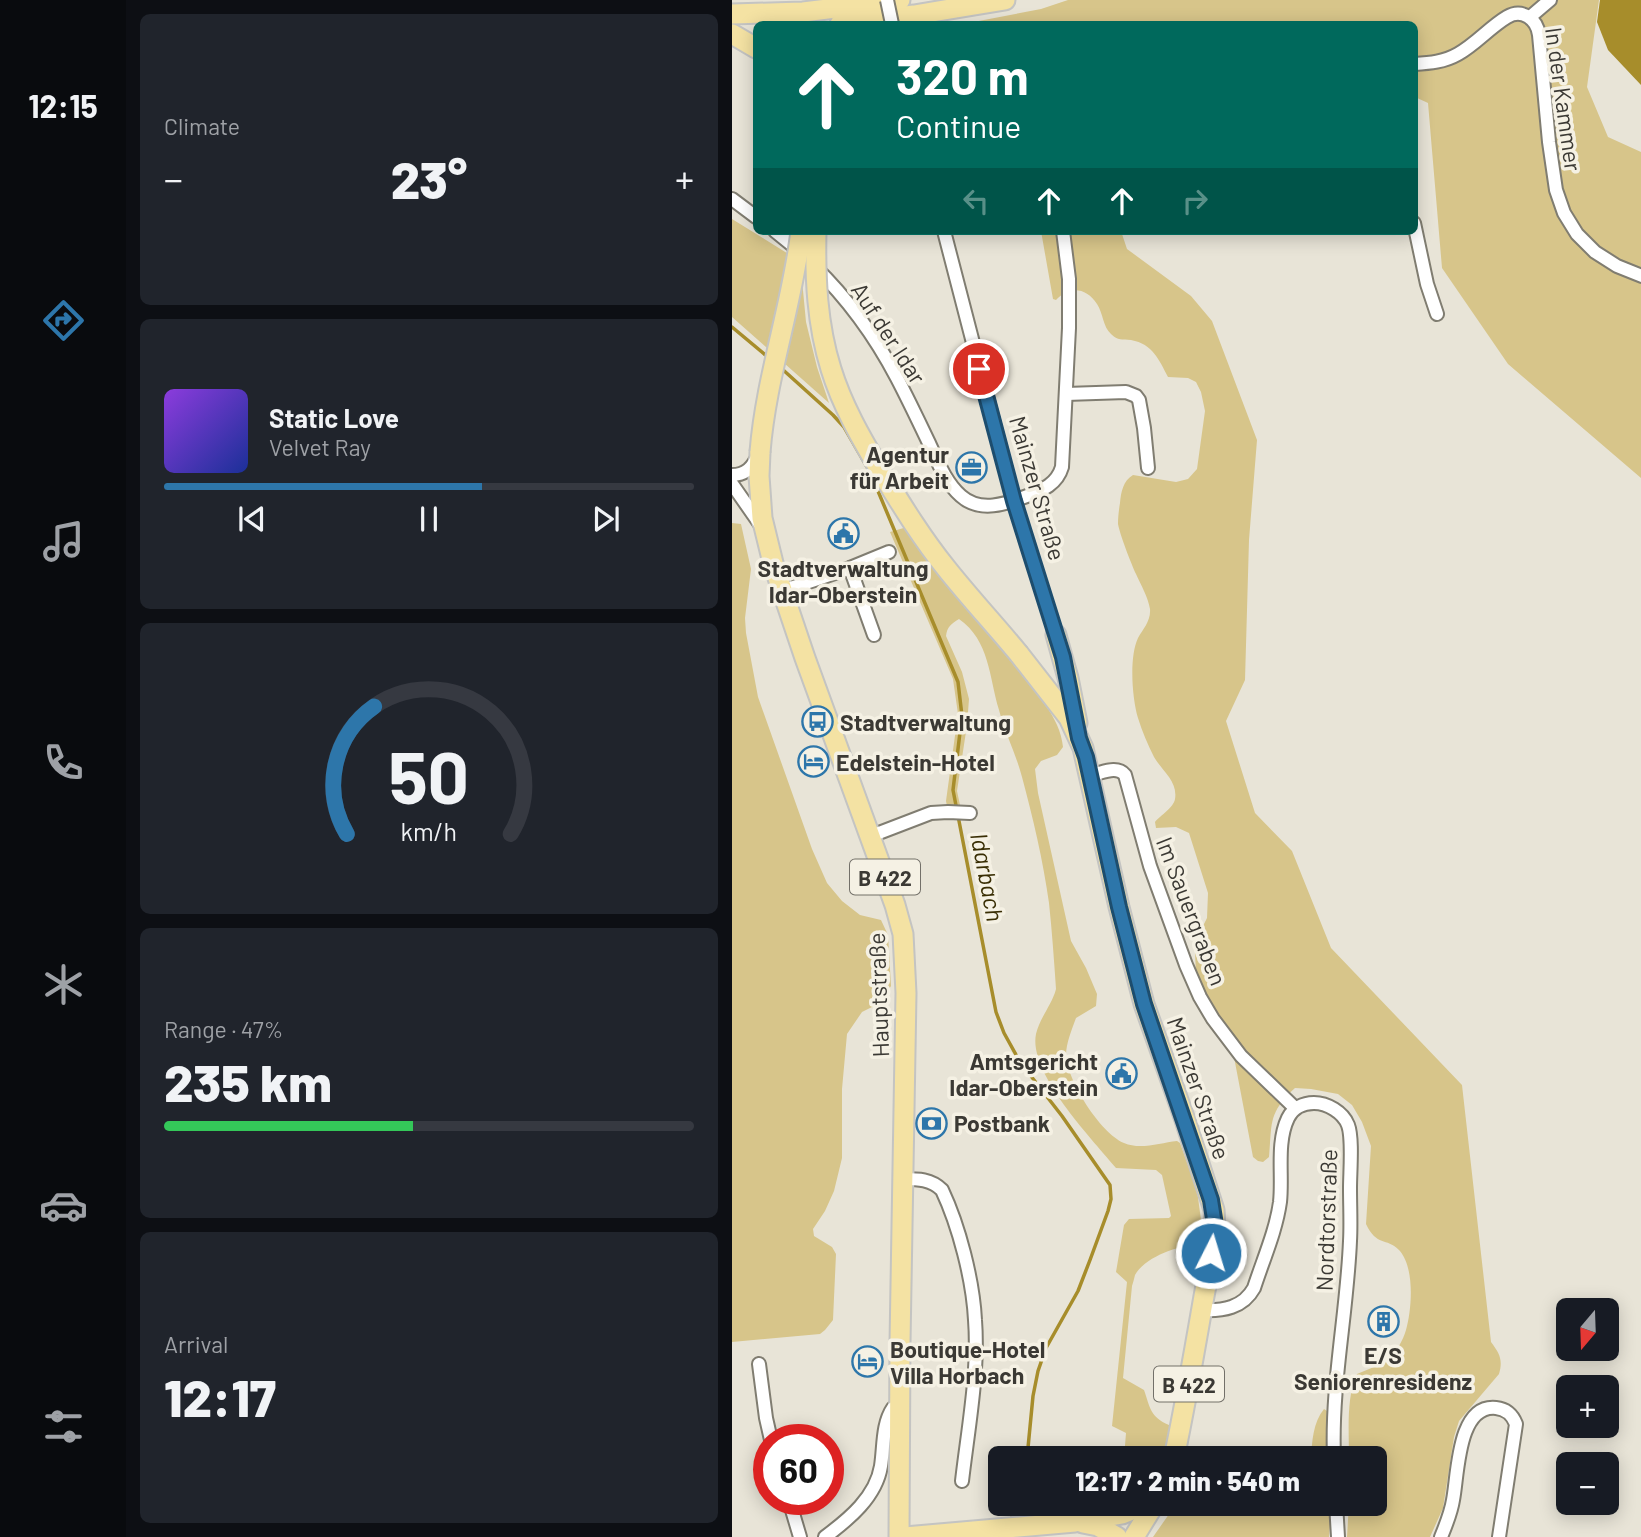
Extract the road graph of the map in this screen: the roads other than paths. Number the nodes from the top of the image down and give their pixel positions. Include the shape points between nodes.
1 (887, 0) edge
2 (900, 0) edge
3 (1005, 0) edge
4 (1550, 0) edge
5 (732, 15) edge
6 (1529, 17) junction
7 (804, 20) edge
8 (878, 21) edge
9 (891, 21) edge
10 (753, 33) edge
11 (732, 34) edge
12 (753, 46) edge
13 (1418, 64) edge
14 (732, 199) edge
15 (753, 214) edge
16 (779, 235) edge
17 (800, 235) edge
18 (816, 235) edge
19 (945, 235) edge
20 (1064, 235) edge
21 (1417, 235) edge
22 (1641, 276) edge
23 (1437, 314) dead end
24 (1066, 394) junction
25 (760, 452) junction
26 (1148, 468) dead end
27 (732, 475) edge
28 (732, 484) edge
29 (1014, 501) junction
30 (764, 530) junction
31 (889, 552) dead end
32 (850, 568) junction
33 (782, 591) junction
34 (874, 635) dead end
35 (1056, 635) junction
36 (1019, 654) junction
37 (1079, 738) junction
38 (1091, 775) junction
39 (967, 813) dead end
40 (871, 836) junction
41 (1295, 1108) junction
42 (903, 1179) junction
43 (1202, 1310) junction
44 (759, 1364) dead end
45 (901, 1406) junction
46 (767, 1424) edge
47 (1176, 1446) edge
48 (1334, 1446) edge
49 (962, 1481) dead end
50 (793, 1515) edge
51 (1115, 1516) edge
52 (1144, 1516) edge
53 (1337, 1516) edge
54 (1111, 1517) junction
55 (1075, 1522) junction
56 (832, 1535) edge
57 (800, 1537) edge
58 (899, 1537) edge
59 (905, 1537) edge
60 (1117, 1537) edge
61 (1132, 1537) edge
62 (1338, 1537) edge
63 (1441, 1537) edge
64 (1498, 1537) edge

1 - 9 street, bridge
2 - 7 main road
3 - 8 main road
4 - 6 street
5 - 7 main road
6 - 13 street, In der Kammer via 1506,18 1455,56
6 - 22 street, In der Kammer via 1538,29 1549,142 1564,213 1595,252
10 - 11 main road
11 - 12 main road
14 - 15 street
16 - 29 street, Auf der Idar via 820,272 881,350 945,476 962,497 990,506
17 - 25 main road, B 422, bridge
18 - 36 main road, B 422, bridge via 822,332 847,409 929,545
19 - 29 street, Mainzer Straße
20 - 24 street, Auf der Idar via 1069,279
21 - 23 street
24 - 26 street via 1126,391 1136,396
24 - 29 street, Auf der Idar via 1060,474 1040,492
25 - 27 street via 747,472
25 - 30 main road, B 422
28 - 30 street, Hauptstraße
29 - 35 street, Mainzer Straße
30 - 33 main road, Hauptstraße / B 422
31 - 32 street
32 - 33 street
32 - 34 street
33 - 40 main road, Hauptstraße / B 422
35 - 36 main road via 1055,653 1048,659 1035,661
35 - 37 main road
36 - 37 main road, B 422 via 1062,708
37 - 38 main road, Mainzer Straße / B 422
38 - 41 street, Im Sauergraben via 1123,771 1150,866 1200,997 1241,1056
38 - 43 main road, Mainzer Straße / B 422 via 1144,1004 1214,1210
39 - 40 street via 931,813
40 - 42 main road, Hauptstraße / B 422 via 904,946
41 - 43 street, Nordtorstraße via 1283,1139 1278,1212 1251,1295 1226,1309
41 - 48 street, Nordtorstraße via 1326,1105 1348,1125 1350,1242 1333,1406
42 - 45 main road, Hauptstraße / B 422
42 - 49 street via 931,1182 942,1190 966,1267 975,1318 975,1360
43 - 47 main road, Mainzer Straße / B 422
44 - 46 street
45 - 56 street via 893,1408 888,1417 873,1489
45 - 58 main road, Hauptstraße / B 422
50 - 57 street
51 - 54 main road
52 - 61 main road
53 - 62 street
54 - 55 main road
54 - 61 main road via 1125,1524
55 - 59 main road
55 - 60 main road via 1092,1524
63 - 64 street via 1467,1427 1489,1408 1510,1413 1515,1428

